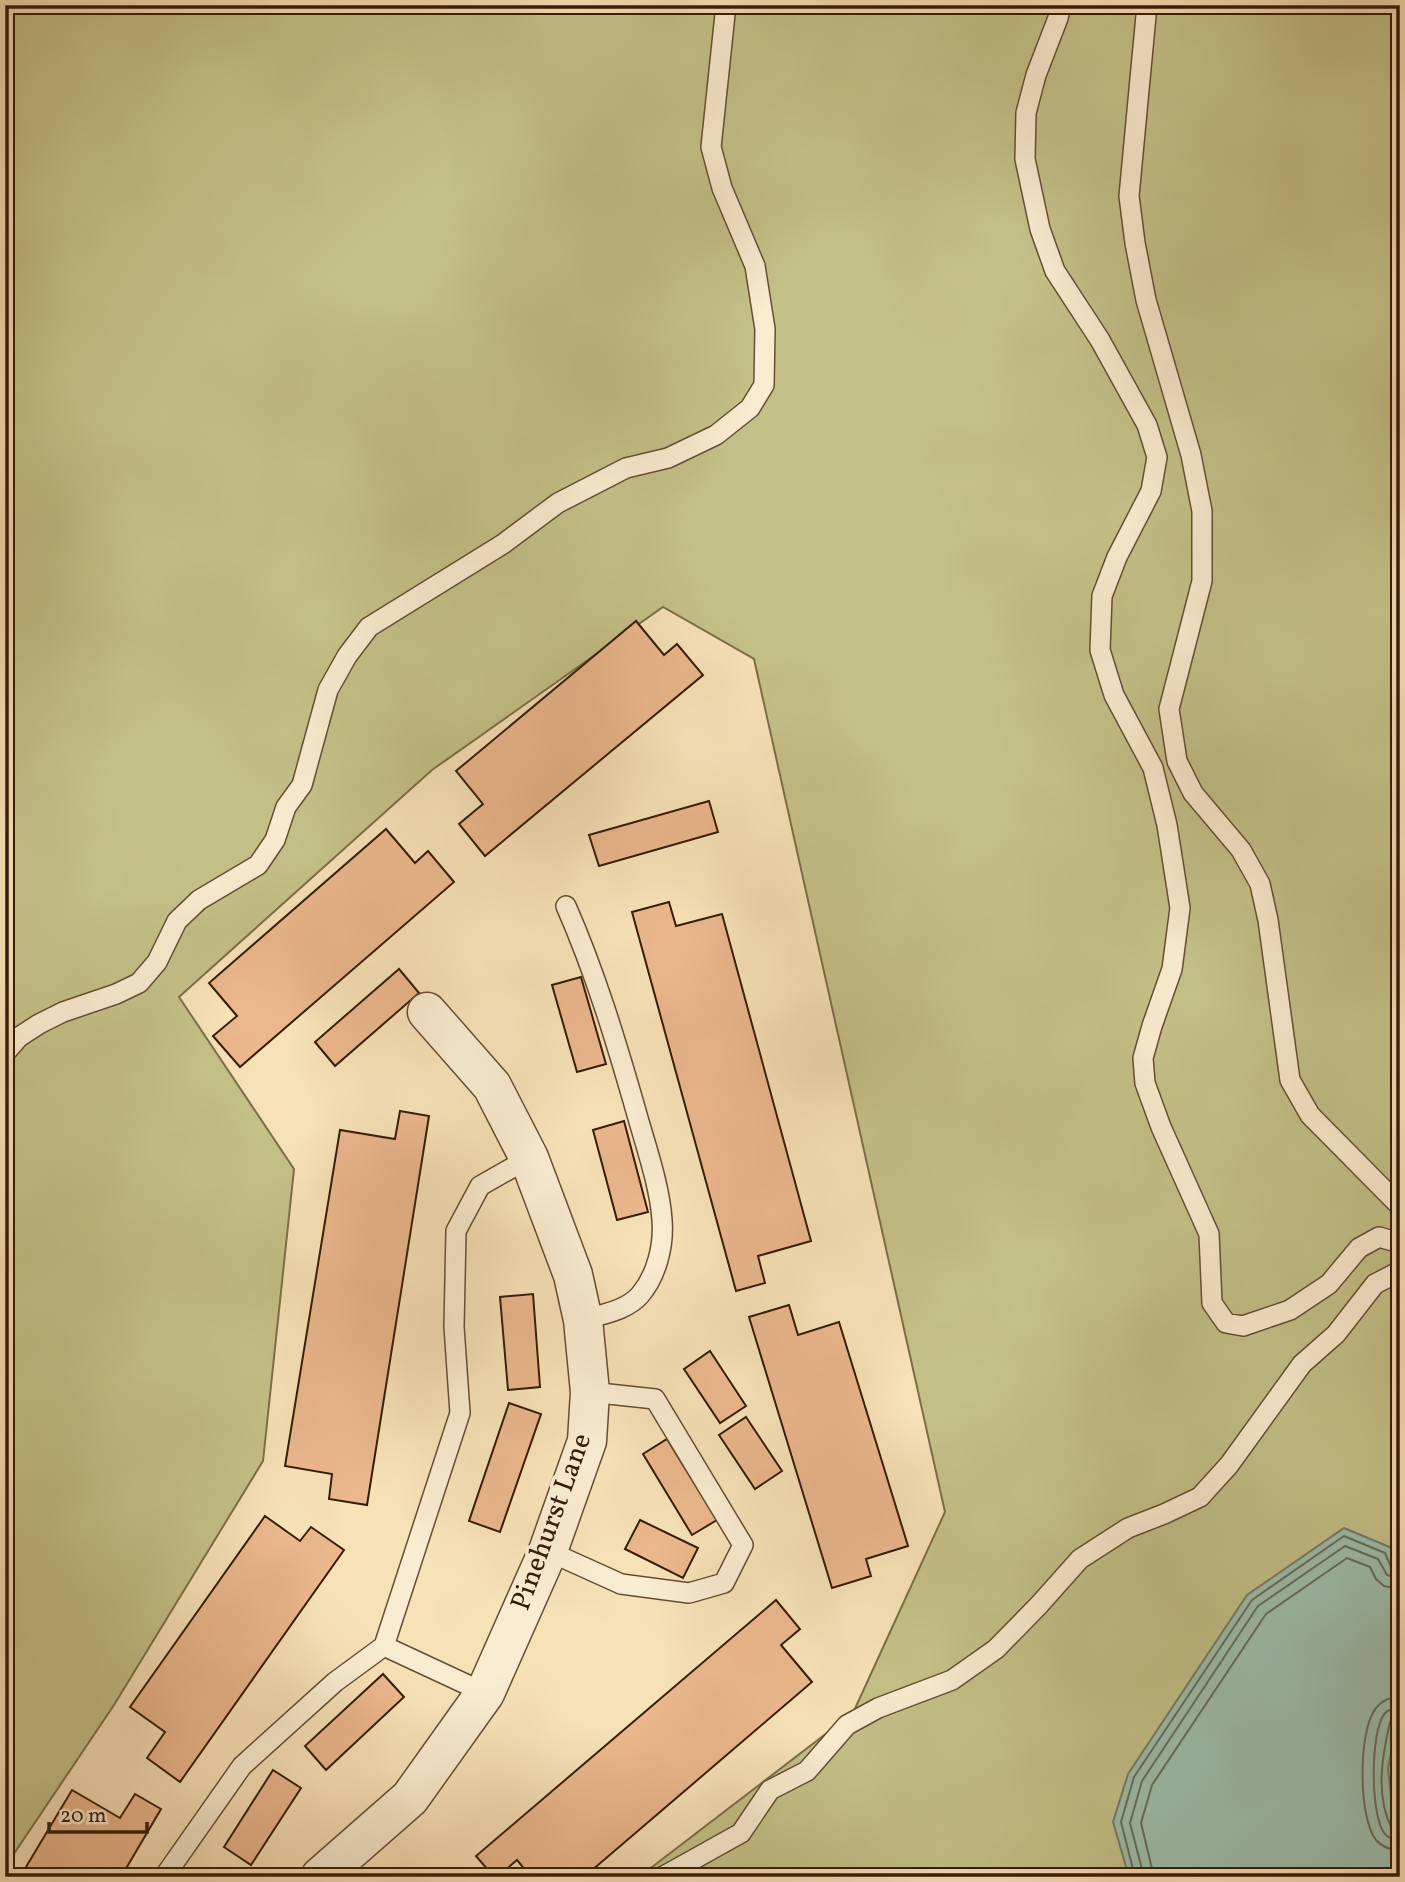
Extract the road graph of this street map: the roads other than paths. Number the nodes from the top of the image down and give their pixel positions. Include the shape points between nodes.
1 (726, 5) edge
2 (1061, 5) edge
3 (1147, 5) edge
4 (566, 905) dead end
5 (427, 1012) dead end
6 (5, 1053) edge
7 (529, 1157) junction
8 (1400, 1206) edge
9 (1400, 1243) edge
10 (1400, 1271) edge
11 (583, 1320) junction
12 (590, 1392) junction
13 (548, 1551) junction
14 (384, 1646) junction
15 (485, 1693) junction
16 (164, 1877) edge
17 (320, 1877) edge
18 (662, 1877) edge

1 - 6 lane via 711,146 722,188 755,266 765,329 764,385 750,408 716,435 668,458 626,468 558,503 503,544 369,626 327,690 302,785 258,865 199,900 177,921 157,962 139,983 39,1024
2 - 9 lane via 1026,113 1025,159 1040,229 1055,271 1147,425 1157,457 1151,491 1116,557 1102,596 1100,650 1114,695 1153,768 1180,908 1172,969 1143,1058 1145,1083 1209,1234 1212,1303 1226,1323 1243,1326 1290,1310 1329,1284 1359,1248 1379,1237
3 - 8 lane via 1129,196 1146,300 1191,455 1202,511 1202,581 1169,709 1177,761 1193,793 1241,850 1260,884 1290,1080 1310,1115
4 - 11 lane via 590,962 622,1063 662,1218 658,1261 639,1295 623,1308
5 - 7 street, Pinehurst Lane via 492,1086
7 - 11 street, Pinehurst Lane via 573,1275
7 - 14 lane via 480,1186 456,1230 454,1327 460,1413
10 - 18 lane via 1375,1284 1336,1334 1302,1364 1229,1465 1200,1497 1128,1528 1080,1559 996,1649 952,1680 847,1725 807,1771 770,1790 741,1833
11 - 12 street, Pinehurst Lane
12 - 13 street, Pinehurst Lane via 587,1441
12 - 13 lane via 655,1399 743,1545 724,1583 689,1593 621,1584
13 - 15 street, Pinehurst Lane
14 - 15 lane
14 - 16 lane via 335,1682 242,1766
15 - 17 street, Pinehurst Lane via 410,1798

